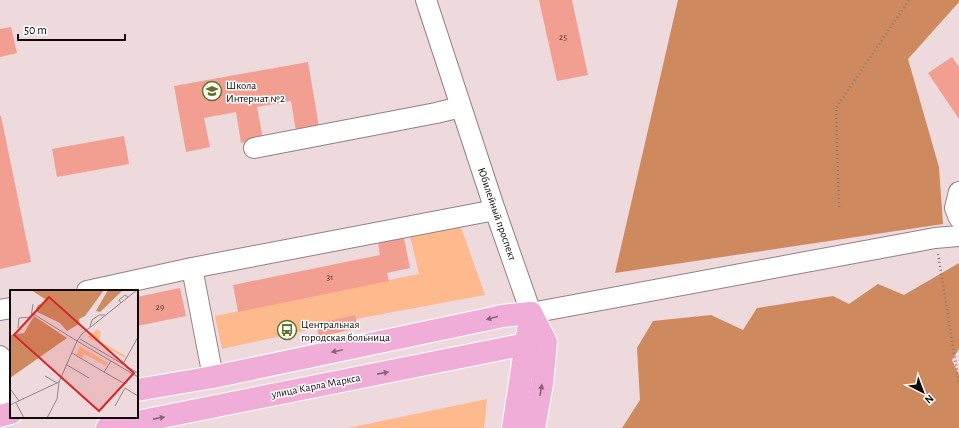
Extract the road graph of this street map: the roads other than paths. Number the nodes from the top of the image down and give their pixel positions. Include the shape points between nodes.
1 (426, 0) edge
2 (461, 107) junction
3 (254, 148) dead end
4 (959, 192) edge
5 (495, 210) junction
6 (959, 218) edge
7 (959, 236) edge
8 (192, 268) junction
9 (92, 290) edge
10 (10, 308) edge
11 (0, 310) edge
12 (530, 313) junction
13 (526, 344) junction
14 (0, 356) edge
15 (213, 377) junction
16 (138, 390) edge
17 (10, 408) edge
18 (10, 413) edge
19 (0, 416) edge
20 (115, 425) edge
21 (513, 428) edge
22 (534, 428) edge

1 - 2 street, Юбилейный проспект
2 - 3 street
2 - 5 street, Юбилейный проспект
4 - 6 street via 955,208
5 - 8 street
5 - 12 street, Юбилейный проспект
7 - 12 street via 935,238
8 - 9 street
8 - 15 street
10 - 11 street
12 - 13 main road
12 -> 15 main road via 502,316
22 -> 12 main road, Юбилейный проспект via 546,342
20 -> 13 main road, улица Карла Маркса
13 - 21 main road
14 - 17 street
15 - 16 main road
18 - 19 main road

